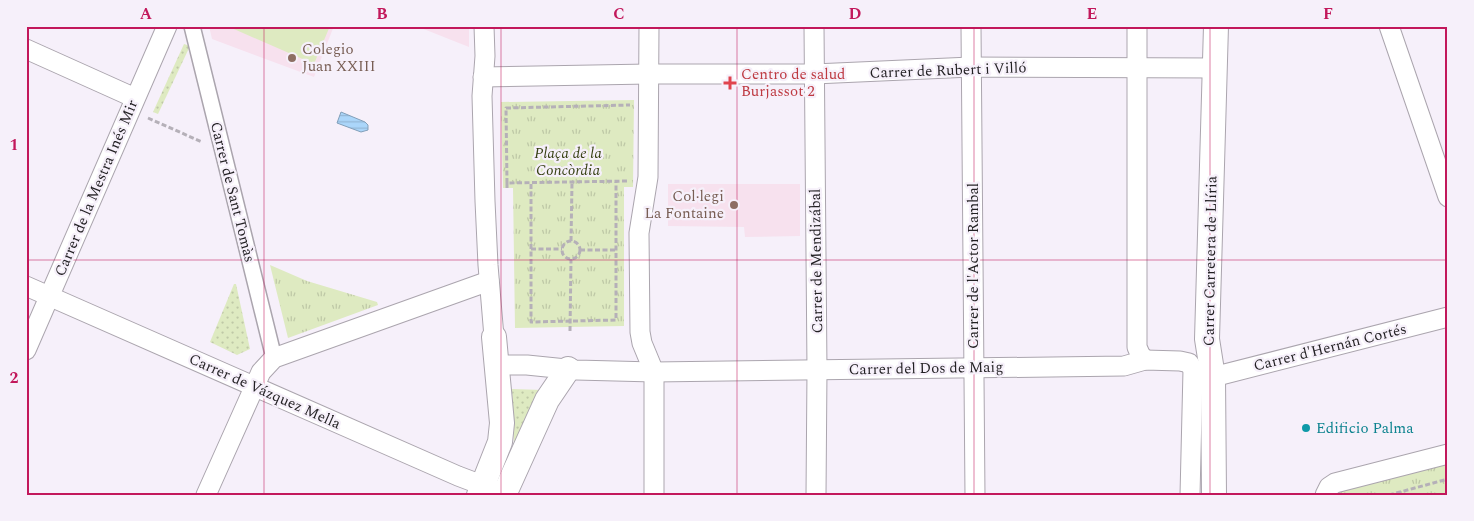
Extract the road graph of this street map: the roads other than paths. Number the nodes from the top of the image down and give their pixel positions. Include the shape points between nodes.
1 (167, 26) edge
2 (192, 26) edge
3 (484, 26) edge
4 (649, 26) edge
5 (814, 26) edge
6 (971, 26) edge
7 (1136, 26) edge
8 (1216, 26) edge
9 (1389, 26) edge
10 (26, 49) edge
11 (972, 67) junction
12 (1137, 68) junction
13 (1216, 68) junction
14 (649, 74) junction
15 (814, 74) junction
16 (484, 77) junction
17 (136, 98) junction
18 (1448, 197) edge
19 (489, 281) junction
20 (26, 286) edge
21 (50, 296) junction
22 (1448, 317) edge
23 (494, 337) joint
24 (26, 350) edge
25 (274, 358) junction
26 (1145, 360) junction
27 (496, 365) junction
28 (974, 367) junction
29 (568, 369) junction
30 (817, 370) junction
31 (654, 372) junction
32 (1203, 373) junction
33 (231, 376) junction
34 (254, 387) junction
35 (1448, 454) edge
36 (495, 493) edge
37 (206, 495) edge
38 (654, 495) edge
39 (816, 495) edge
40 (975, 495) edge
41 (1190, 495) edge
42 (1214, 495) edge
43 (1325, 495) edge

1 - 17 street, Carrer de la Mestra Inés Mir
2 - 25 street, Carrer de Sant Tomàs
3 - 16 street
4 - 14 street
5 - 15 street, Carrer de Mendizábal
6 - 11 street, Carrer de l'Actor Rambal
7 - 12 street
8 - 13 street, Carrer Carretera de Llíria
9 - 18 street
10 - 17 street
11 - 12 street, Carrer de Rubert i Villó
11 - 15 street, Carrer de Rubert i Villó
11 - 28 street, Carrer de l'Actor Rambal
12 - 13 street, Carrer de Rubert i Villó
12 - 26 street via 1137,347
13 - 32 street, Carrer Carretera de Llíria via 1207,339
14 - 15 street, Carrer de Rubert i Villó
14 - 16 street
14 - 31 street via 647,183 639,233 640,332
15 - 30 street, Carrer de Mendizábal
16 - 19 street via 482,105
17 - 21 street, Carrer de la Mestra Inés Mir
19 - 23 street
19 - 25 street
20 - 21 street, Carrer de Vázquez Mella
21 - 24 street, Carrer de la Mestra Inés Mir
21 - 33 street, Carrer de Vázquez Mella
22 - 32 street, Carrer d'Hernán Cortés
23 - 27 street
25 - 33 street
25 - 34 street via 261,372
26 - 28 street, Carrer del Dos de Maig via 1124,366
26 - 32 street, Carrer del Dos de Maig via 1180,360
27 - 29 street
27 - 36 street via 502,423
28 - 30 street, Carrer del Dos de Maig
28 - 40 street, Carrer de l'Actor Rambal
29 - 31 street
29 - 36 street
30 - 31 street, Carrer del Dos de Maig
30 - 39 street, Carrer de Mendizábal
31 - 38 street
32 - 41 street, Carrer Carretera de Llíria
32 - 42 street, Carrer Carretera de Llíria
33 - 34 street, Carrer de Vázquez Mella
34 - 36 street, Carrer de Vázquez Mella
34 - 37 street
35 - 43 street via 1335,482

